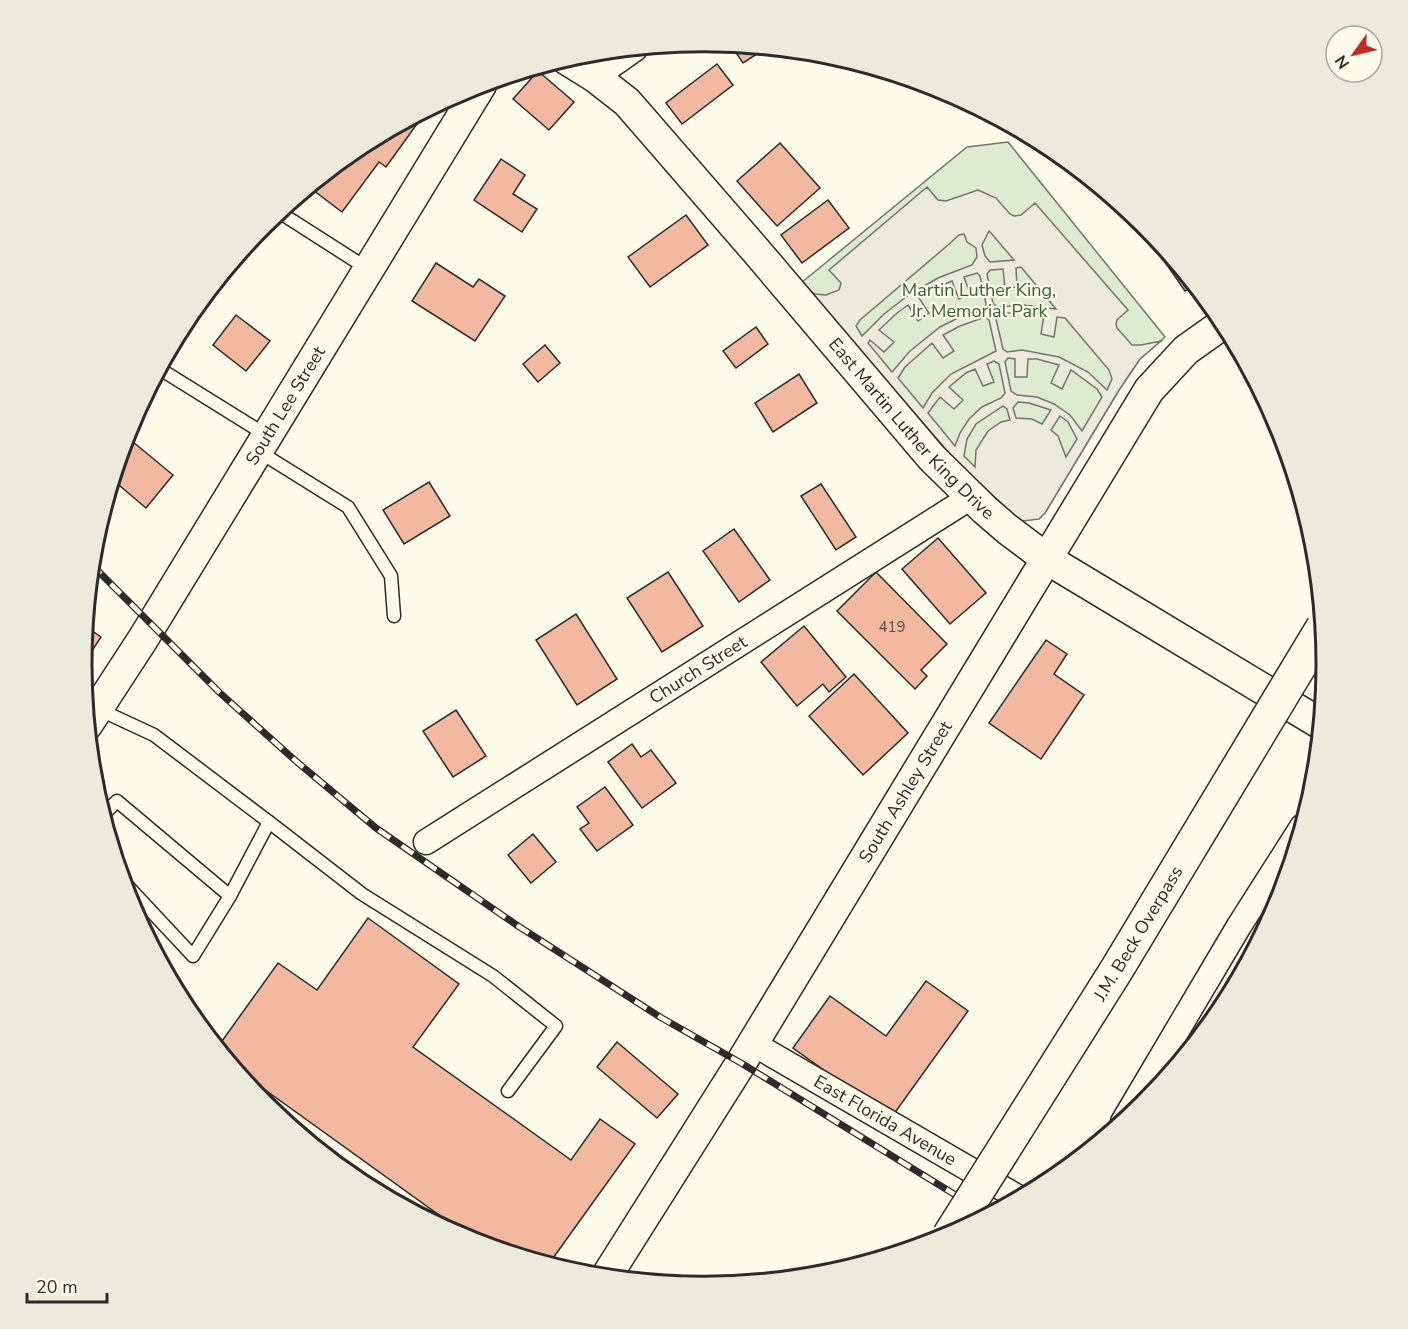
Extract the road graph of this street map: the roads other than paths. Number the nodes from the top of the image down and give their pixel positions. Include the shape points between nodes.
1 (622, 58) edge
2 (577, 66) edge
3 (595, 77) junction
4 (473, 98) edge
5 (287, 217) edge
6 (368, 269) junction
7 (1216, 329) edge
8 (166, 373) edge
9 (262, 443) junction
10 (971, 497) junction
11 (1047, 559) junction
12 (394, 616) dead end
13 (1315, 640) edge
14 (94, 715) edge
15 (94, 717) edge
16 (1314, 719) edge
17 (110, 808) edge
18 (270, 822) junction
19 (426, 842) dead end
20 (1287, 851) edge
21 (230, 896) junction
22 (138, 898) edge
23 (752, 1043) junction
24 (508, 1091) dead end
25 (1139, 1095) edge
26 (1012, 1194) edge
27 (959, 1220) edge
28 (611, 1269) edge

1 - 3 street
2 - 3 street, East Martin Luther King Drive
3 - 10 street, East Martin Luther King Drive via 627,102 932,458
4 - 6 street, South Lee Street
5 - 6 lane
6 - 9 street, South Lee Street
7 - 11 street, South Ashley Street via 1186,350 1149,390
8 - 9 lane
9 - 12 lane via 348,507 391,576
9 - 14 street, South Lee Street
10 - 11 street, East Martin Luther King Drive
10 - 19 street, Church Street
11 - 16 street, East Martin Luther King Drive
11 - 23 street, South Ashley Street
13 - 27 main road, J.M. Beck Overpass, bridge via 1118,969
15 - 18 lane via 154,735
17 - 21 lane via 117,801
18 - 21 lane
18 - 24 lane via 362,894 493,976 556,1026
20 - 25 street
21 - 22 lane via 193,956
23 - 26 street, East Florida Avenue
23 - 28 street, South Ashley Street

